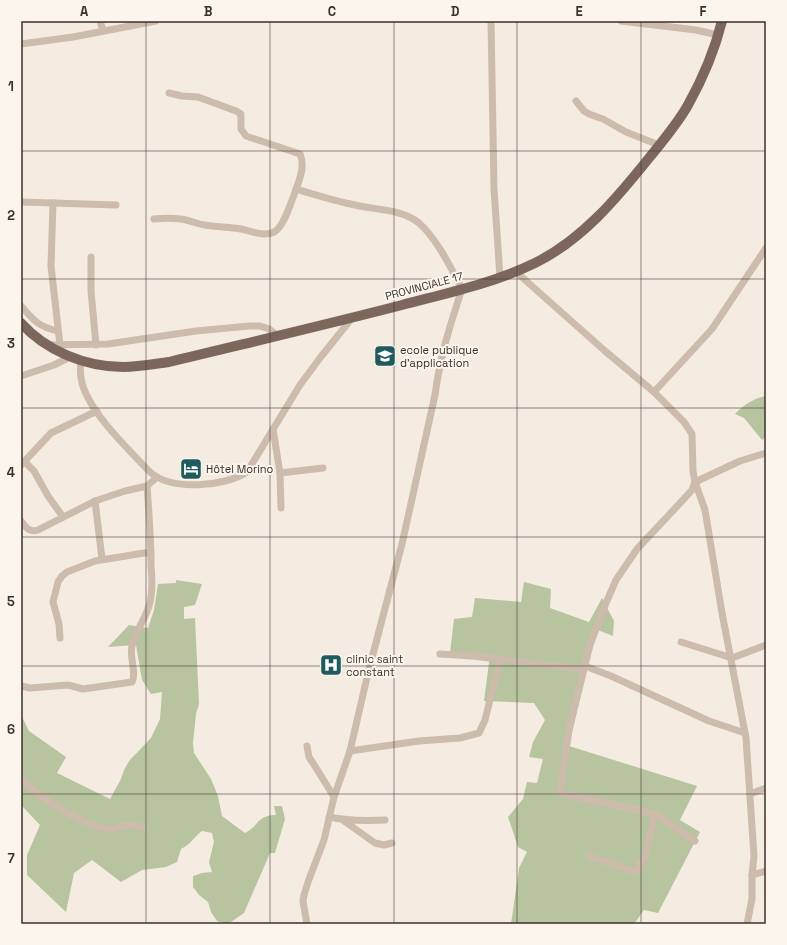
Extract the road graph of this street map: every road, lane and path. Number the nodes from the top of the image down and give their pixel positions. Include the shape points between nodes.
1 (100, 21) edge
2 (156, 21) edge
3 (491, 21) edge
4 (621, 21) edge
5 (722, 21) edge
6 (103, 31) junction
7 (718, 35) junction
8 (21, 44) edge
9 (169, 93) dead end
10 (576, 101) dead end
11 (659, 145) junction
12 (296, 189) junction
13 (21, 202) edge
14 (53, 203) junction
15 (116, 205) dead end
16 (154, 219) dead end
17 (766, 248) edge
18 (90, 257) dead end
19 (515, 271) junction
20 (500, 277) junction
21 (462, 289) junction
22 (21, 306) edge
23 (353, 318) junction
24 (21, 323) edge
25 (58, 331) junction
26 (277, 335) junction
27 (96, 344) junction
28 (48, 345) junction
29 (60, 345) junction
30 (70, 357) junction
31 (81, 361) junction
32 (21, 376) edge
33 (654, 392) junction
34 (97, 411) junction
35 (273, 429) junction
36 (766, 453) edge
37 (23, 464) edge
38 (323, 468) dead end
39 (280, 473) junction
40 (156, 478) junction
41 (695, 482) junction
42 (147, 486) junction
43 (95, 500) junction
44 (282, 508) dead end
45 (63, 517) junction
46 (21, 521) edge
47 (151, 553) junction
48 (102, 559) junction
49 (60, 638) dead end
50 (681, 642) dead end
51 (766, 645) edge
52 (440, 654) dead end
53 (732, 658) junction
54 (500, 659) junction
55 (585, 666) junction
56 (21, 686) edge
57 (745, 733) junction
58 (307, 746) dead end
59 (350, 751) junction
60 (21, 779) edge
61 (766, 788) edge
62 (750, 794) junction
63 (334, 797) junction
64 (655, 814) junction
65 (329, 817) junction
66 (344, 820) junction
67 (385, 820) dead end
68 (142, 827) dead end
69 (695, 841) dead end
70 (392, 843) dead end
71 (589, 856) dead end
72 (766, 871) edge
73 (752, 875) junction
74 (307, 924) edge
75 (747, 924) edge

1 - 6 street
2 - 6 street
3 - 20 street via 494,189
4 - 7 street
5 - 7 main road, PROVINCIALE 17
6 - 8 street
7 - 11 main road, PROVINCIALE 17 via 688,105
9 - 12 street via 198,97 236,111 241,114 241,129 246,136 300,154 303,166
10 - 11 street via 589,114
11 - 19 main road, PROVINCIALE 17 via 620,193 563,247
12 - 16 street via 281,226 275,232 266,234 202,225 182,219
12 - 21 street via 355,206 408,216 429,234
13 - 14 street
14 - 15 street
14 - 25 street via 50,266
17 - 33 street via 712,329
18 - 27 street
19 - 20 main road, PROVINCIALE 17
19 - 33 street
20 - 21 main road, PROVINCIALE 17
21 - 23 main road, PROVINCIALE 17
21 - 59 street via 443,350 436,395 402,544
22 - 25 street via 33,320 45,328
23 - 26 main road, PROVINCIALE 17
23 - 35 street via 300,385
24 - 28 main road, PROVINCIALE 17
25 - 29 street
26 - 27 street via 260,326 249,326
26 - 31 main road, PROVINCIALE 17 via 169,362 142,366 122,367
27 - 29 street
28 - 29 street
28 - 30 main road, PROVINCIALE 17
30 - 31 main road, PROVINCIALE 17
30 - 32 street
31 - 34 street via 82,384
33 - 41 street via 684,422 692,434
34 - 37 street via 51,433
34 - 40 street via 111,431
35 - 39 street
35 - 40 street via 252,465 240,476 212,484 180,485
36 - 41 street via 740,461
37 - 45 street via 34,471
38 - 39 street
39 - 44 street
40 - 42 street
41 - 53 street via 705,510
41 - 55 street via 692,490 637,549 616,580 590,645
42 - 43 street
42 - 47 street
43 - 45 street
43 - 48 street
45 - 46 street via 34,532 29,531
47 - 48 street
47 - 56 street via 150,602 131,648 134,676 132,682 83,689 68,685 30,688
48 - 49 street via 67,572 58,582 53,602
50 - 53 street
51 - 53 street
52 - 54 street
53 - 57 street
54 - 55 street via 573,668
54 - 59 street via 485,720 479,732 460,738
55 - 57 street via 709,721
55 - 64 street via 569,730 560,793
57 - 62 street
58 - 63 street via 312,763
59 - 63 street
60 - 68 street via 48,800 90,824 113,830 128,824
61 - 62 street
62 - 73 street via 754,856
63 - 65 street
64 - 69 street
64 - 71 street via 645,856 635,872
65 - 66 street
65 - 74 street via 324,840 304,895
66 - 67 street
66 - 70 street via 375,843
72 - 73 street
73 - 75 street via 752,899

